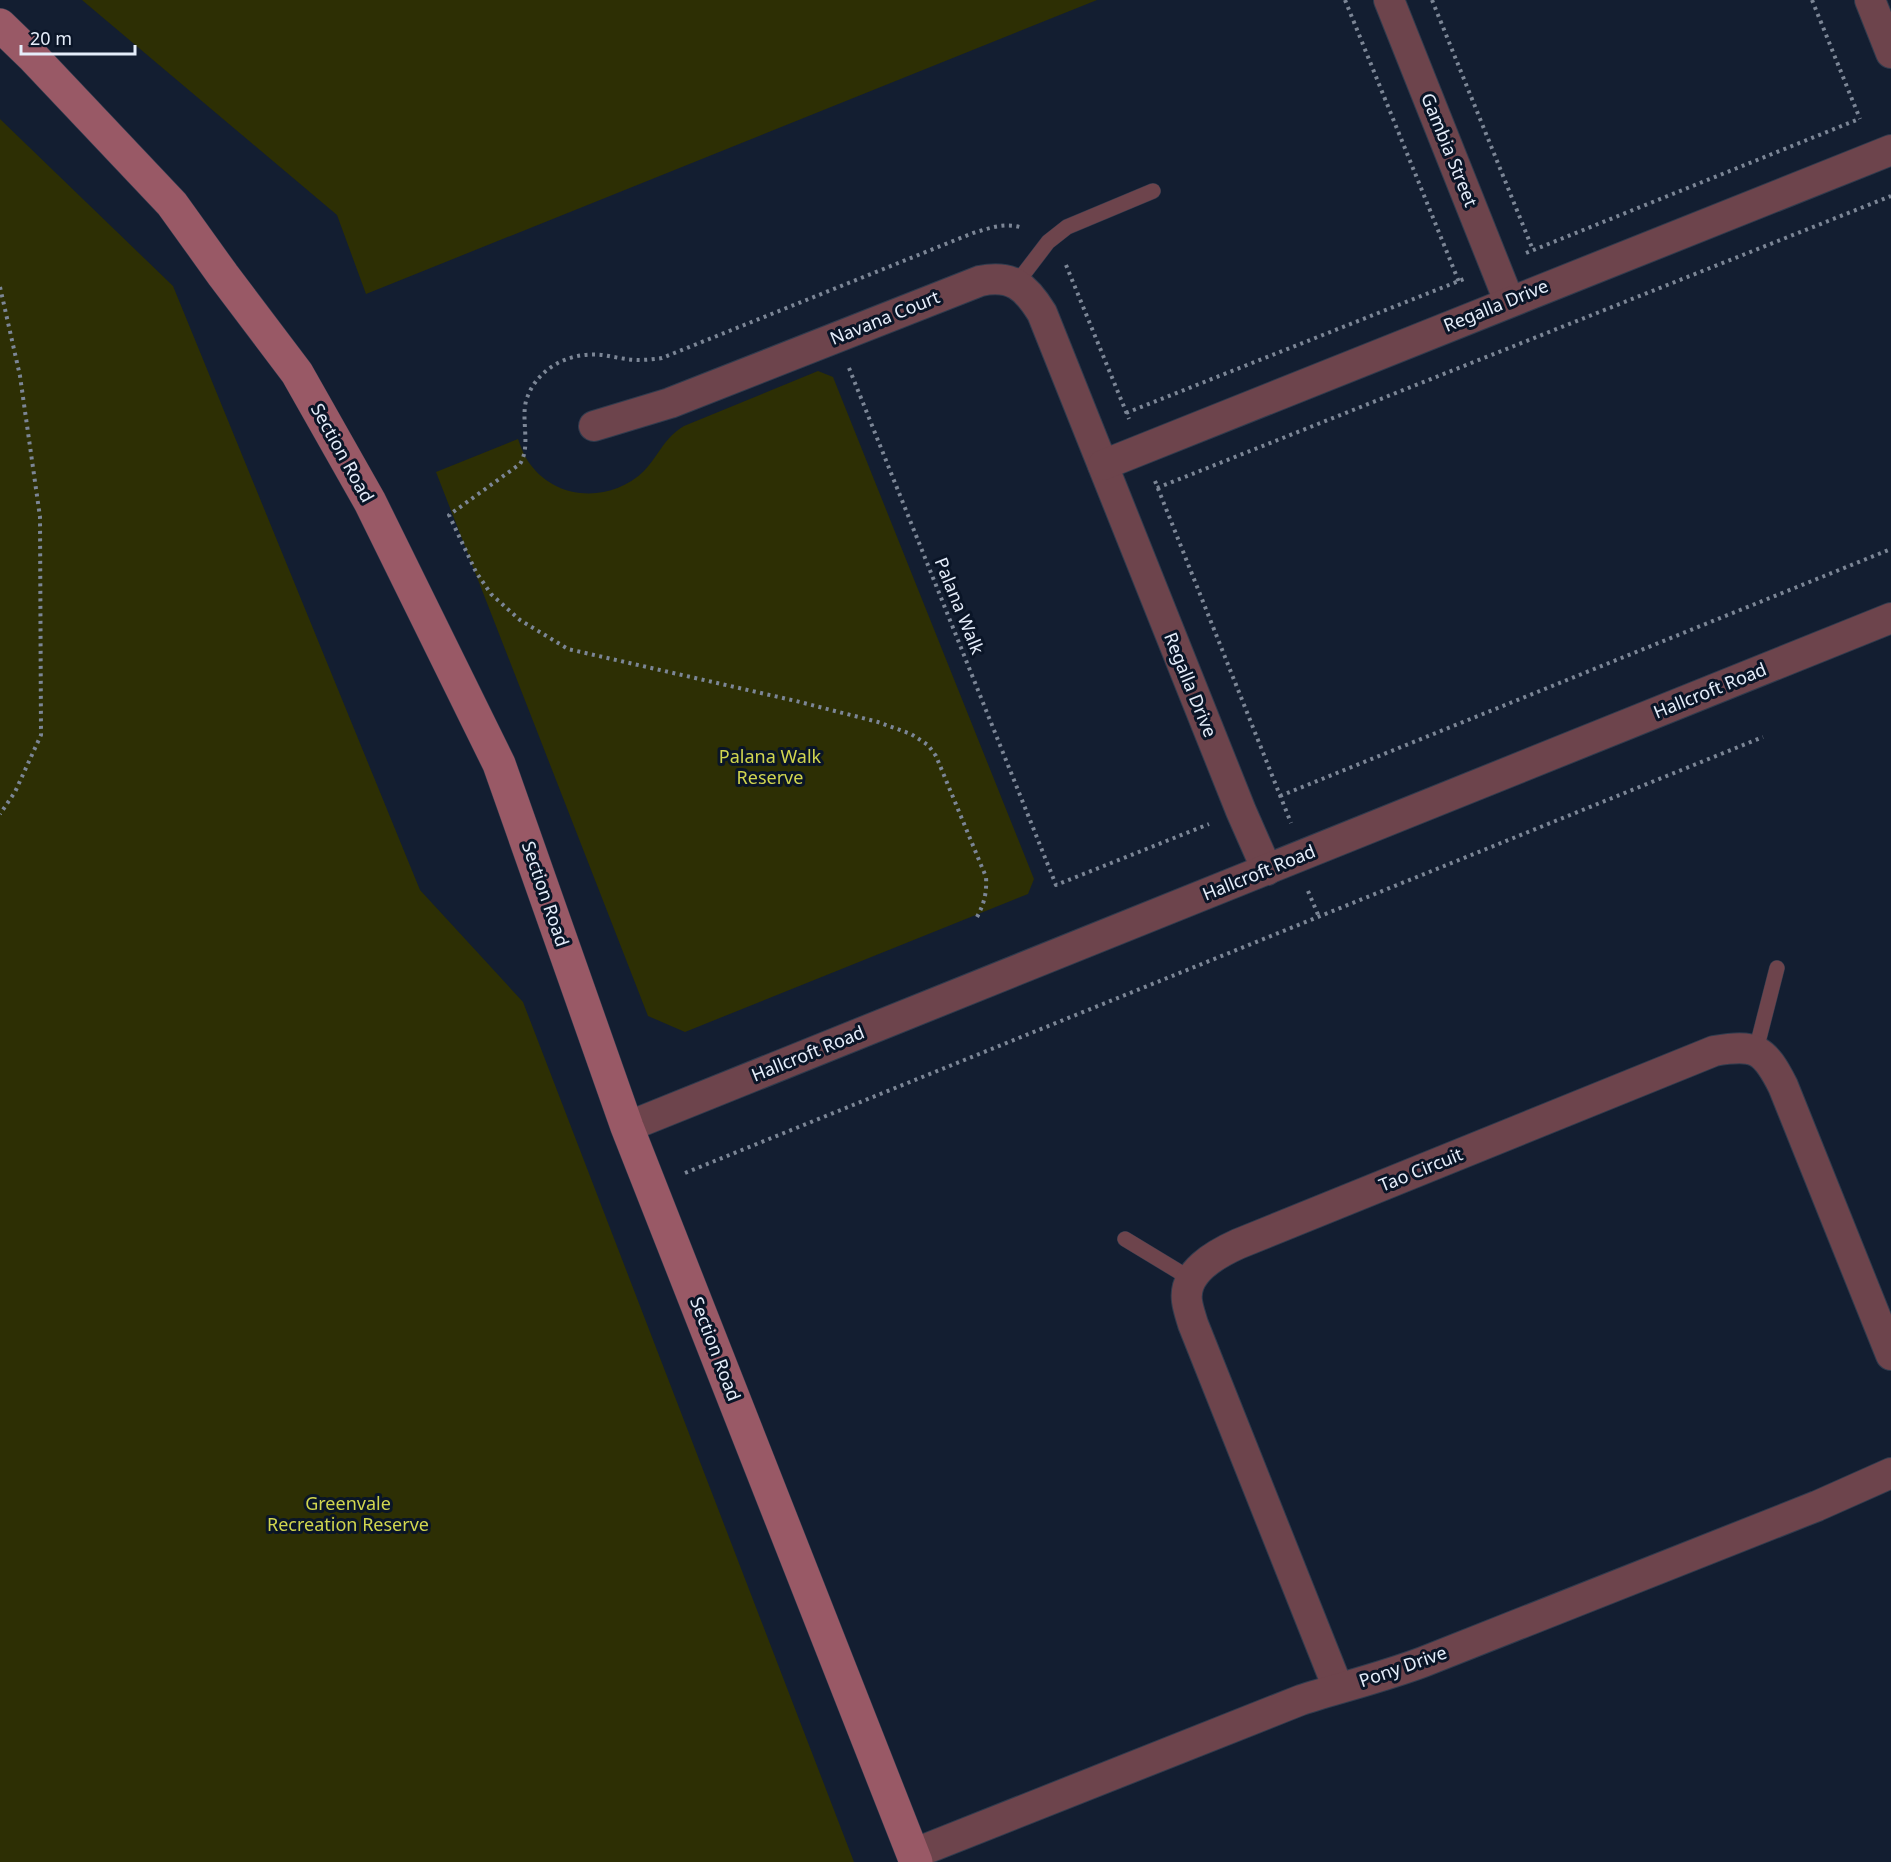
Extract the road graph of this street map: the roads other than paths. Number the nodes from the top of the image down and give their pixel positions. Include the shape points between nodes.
1 (1389, 0) edge
2 (1870, 0) edge
3 (0, 25) edge
4 (1891, 53) edge
5 (1883, 153) edge
6 (1153, 190) dead end
7 (1016, 284) junction
8 (1509, 301) junction
9 (594, 426) dead end
10 (1103, 465) junction
11 (1891, 618) edge
12 (1267, 870) junction
13 (1777, 968) dead end
14 (1756, 1050) junction
15 (627, 1127) junction
16 (1125, 1239) dead end
17 (1191, 1279) junction
18 (1891, 1355) edge
19 (1891, 1473) edge
20 (1338, 1688) junction
21 (914, 1858) edge

1 - 8 street, Gambia Street
2 - 4 street
3 - 15 street, Section Road via 171,204 302,382 370,502 499,764
5 - 8 street, Regalla Drive
6 - 7 lane via 1067,227 1048,242
7 - 9 street, Navana Court via 993,278 980,280 669,402
7 - 10 street, Regalla Drive via 1031,295 1042,313
8 - 10 street, Regalla Drive
10 - 12 street, Regalla Drive
11 - 12 street, Hallcroft Road
12 - 15 street, Hallcroft Road
13 - 14 lane
14 - 17 street, Tao Circuit via 1737,1047 1714,1051 1260,1235 1207,1261
14 - 18 street via 1772,1065 1783,1086
15 - 21 street, Section Road
16 - 17 lane
17 - 20 street via 1186,1299 1193,1324
19 - 20 street, Pony Drive via 1423,1662
20 - 21 street, Pony Drive via 1213,1734

